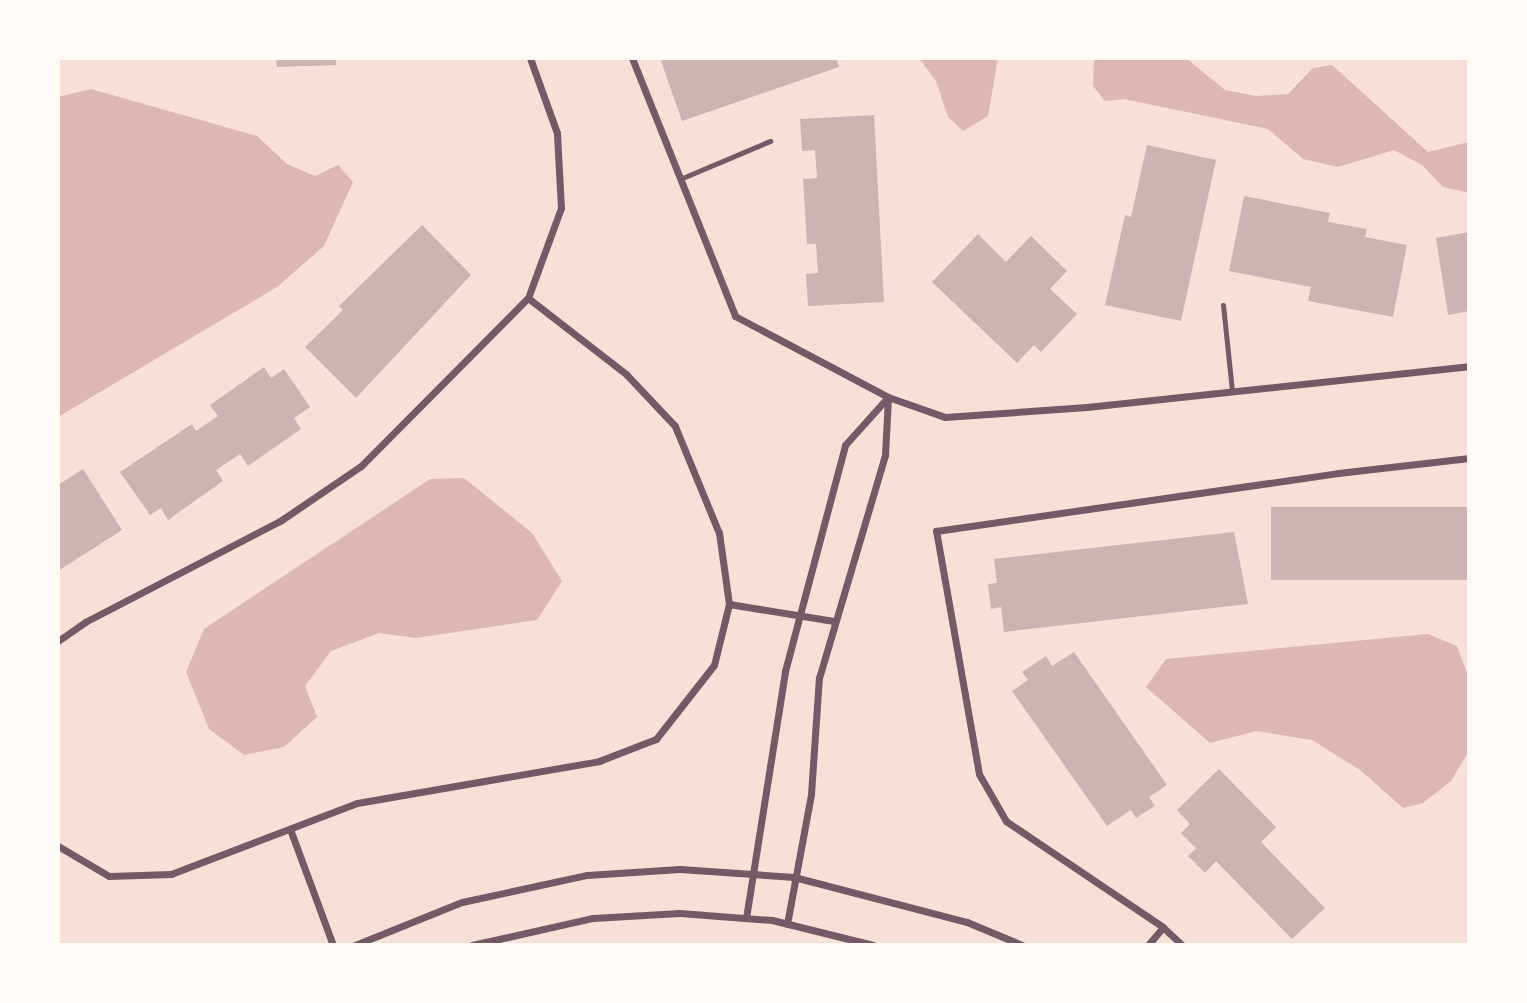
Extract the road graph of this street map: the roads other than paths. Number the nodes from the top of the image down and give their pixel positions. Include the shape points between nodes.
1 (530, 58) edge
2 (632, 58) edge
3 (770, 141) dead end
4 (680, 179) junction
5 (528, 298) junction
6 (1223, 305) dead end
7 (1469, 366) edge
8 (1232, 391) junction
9 (888, 397) junction
10 (1469, 458) edge
11 (729, 604) junction
12 (800, 612) junction
13 (834, 621) junction
14 (58, 641) edge
15 (290, 830) junction
16 (58, 846) edge
17 (751, 874) junction
18 (794, 877) junction
19 (747, 918) junction
20 (788, 924) junction
21 (1163, 927) junction
22 (333, 945) edge
23 (355, 945) edge
24 (471, 945) edge
25 (873, 945) edge
26 (1022, 945) edge
27 (1148, 945) edge
28 (1182, 945) edge

1 - 5 street via 556,133 561,208
2 - 4 street
3 - 4 lane
4 - 9 street via 735,316
5 - 11 street via 626,374 675,426 719,533
5 - 14 street via 361,466 279,521 85,622
6 - 8 lane
7 - 8 street
8 - 9 street via 945,416
9 - 12 street via 845,445
9 - 13 street via 885,455
10 - 21 street via 1338,472 936,531 979,774 1006,821
11 - 12 street
11 - 15 street via 714,665 656,739 599,761 357,803
12 - 13 street
12 - 17 street via 785,671
13 - 18 street via 819,678 810,794
15 - 16 street via 171,874 110,876
15 - 22 street
17 - 18 street
17 - 19 street
17 - 23 street via 680,869 587,875 462,902
18 - 20 street
18 - 26 street via 967,922
19 - 20 street
19 - 24 street via 680,913 593,918
20 - 25 street
21 - 27 street
21 - 28 street

